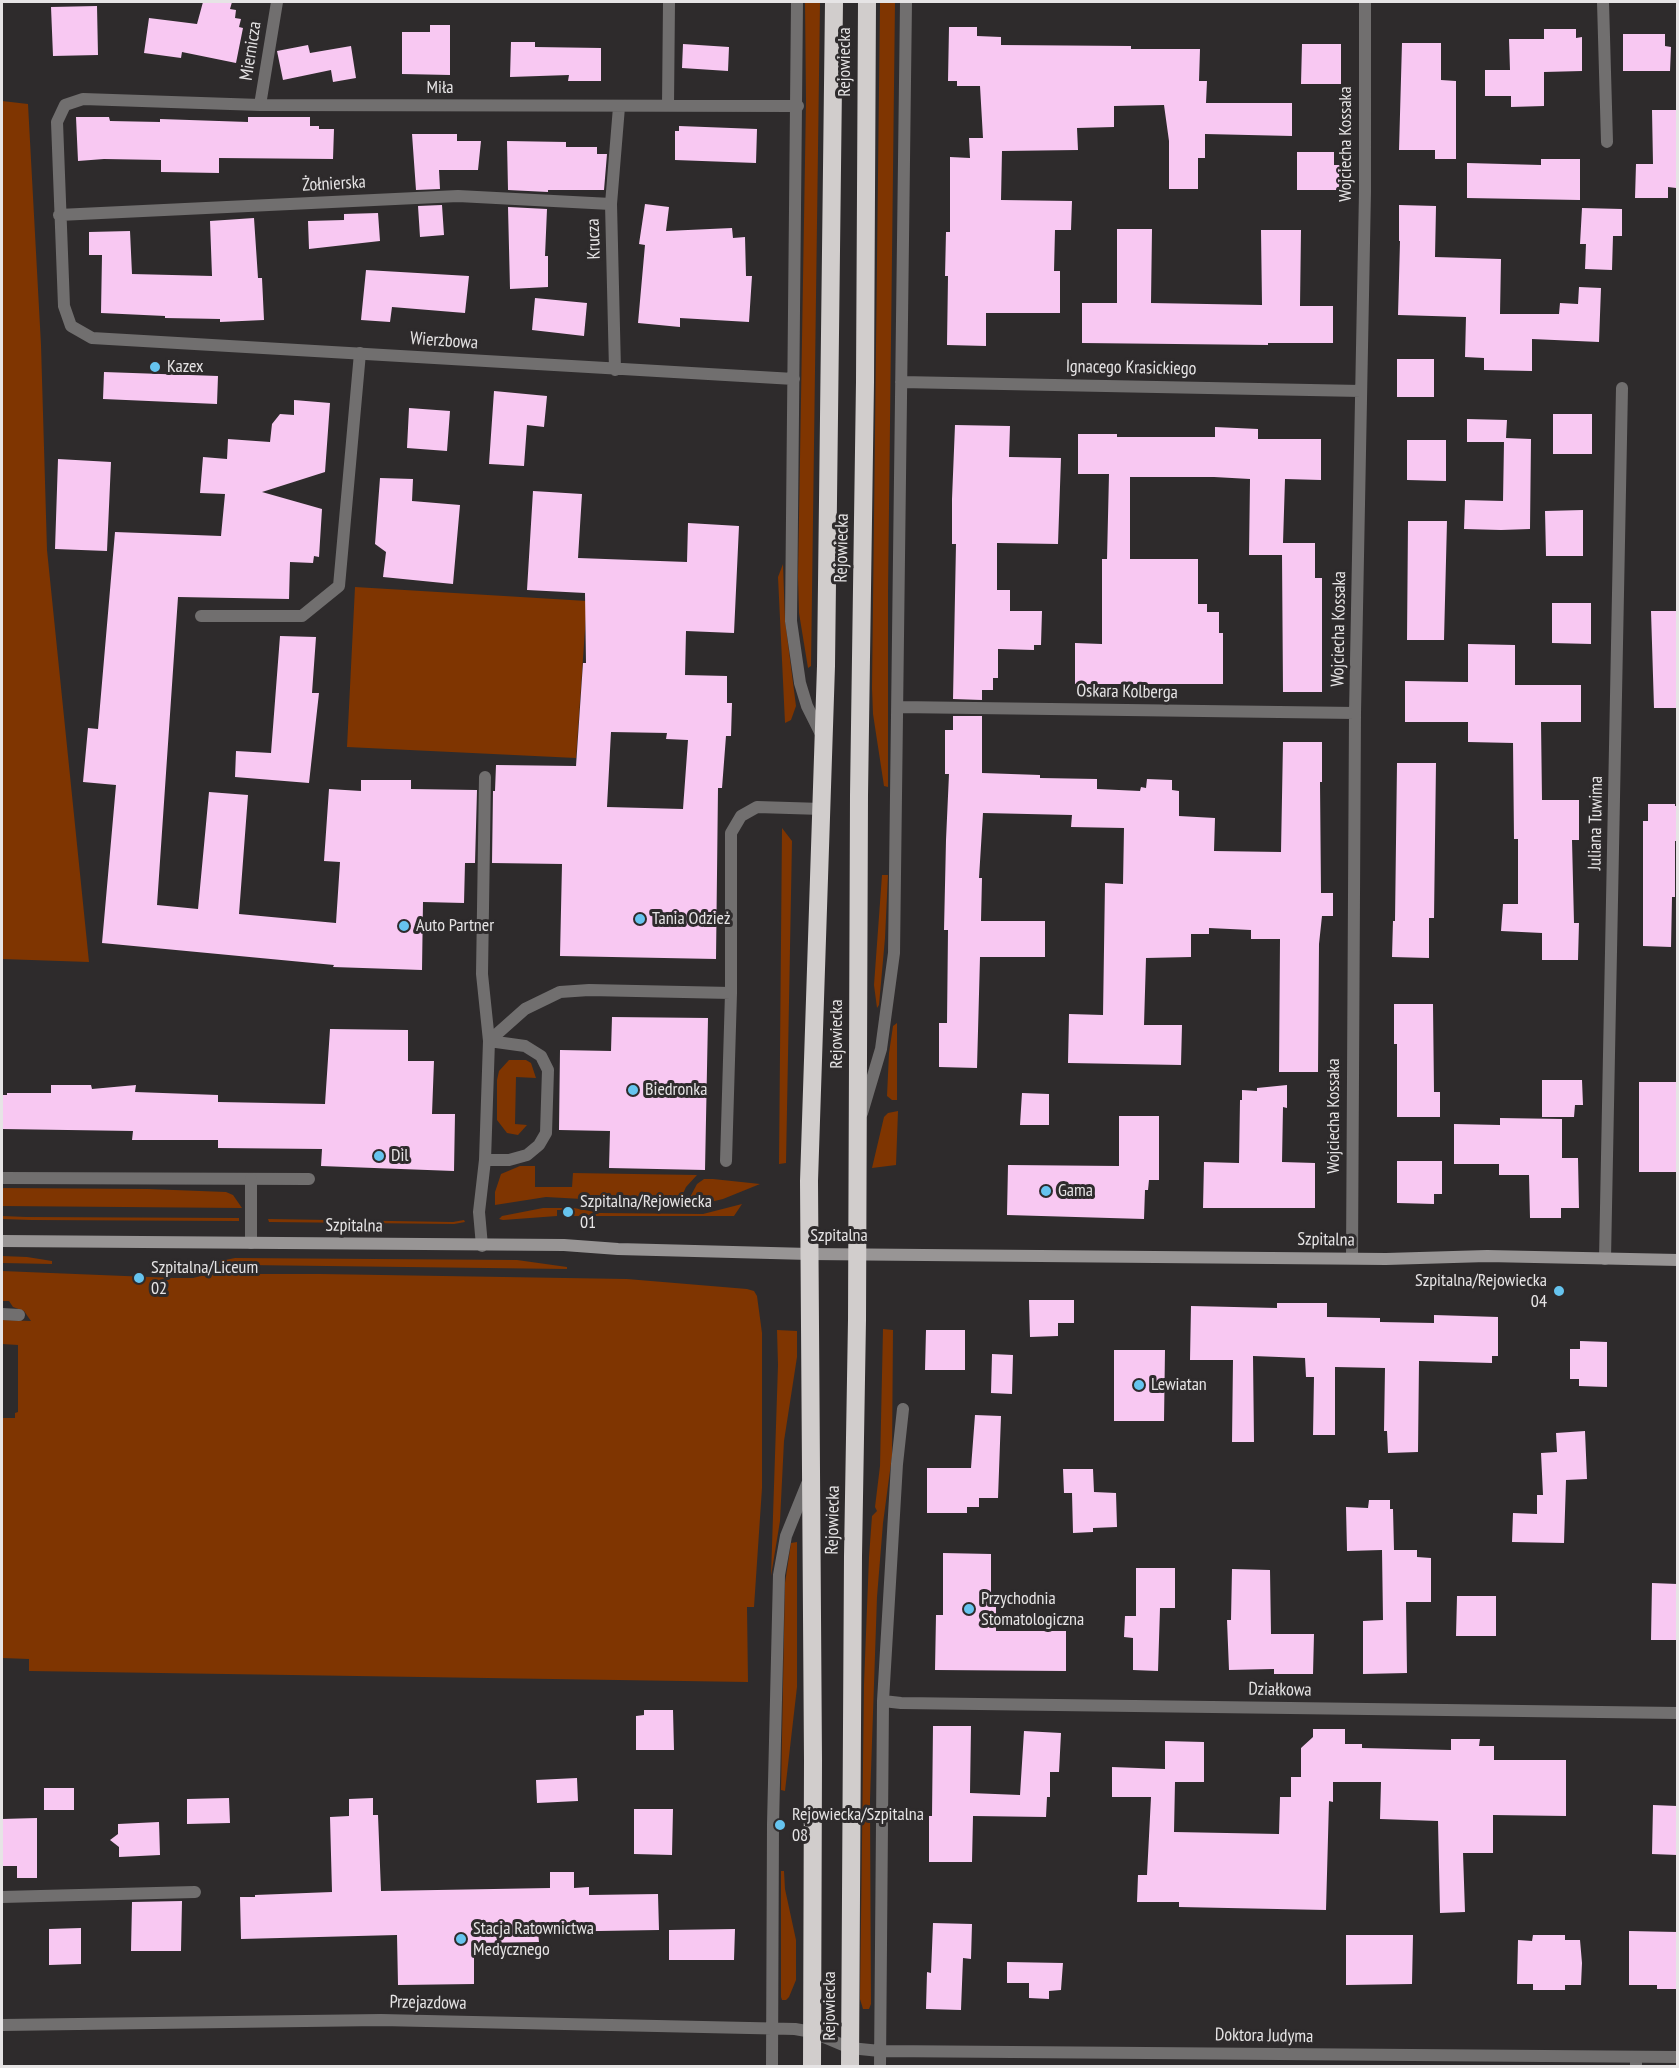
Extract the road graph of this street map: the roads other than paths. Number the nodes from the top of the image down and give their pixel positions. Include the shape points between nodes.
1 (277, 2) edge
2 (669, 2) edge
3 (797, 2) edge
4 (834, 2) edge
5 (867, 2) edge
6 (906, 2) edge
7 (1365, 2) edge
8 (1603, 2) edge
9 (260, 105) junction
10 (668, 105) junction
11 (798, 106) junction
12 (619, 107) junction
13 (1607, 142) dead end
14 (611, 204) junction
15 (59, 215) junction
16 (360, 353) junction
17 (615, 370) junction
18 (794, 379) junction
19 (902, 382) junction
20 (1622, 388) dead end
21 (1361, 391) junction
22 (201, 616) dead end
23 (898, 707) junction
24 (1356, 713) junction
25 (824, 739) junction
26 (485, 777) dead end
27 (822, 809) junction
28 (731, 993) junction
29 (489, 1041) junction
30 (857, 1131) junction
31 (484, 1160) junction
32 (726, 1161) dead end
33 (2, 1178) edge
34 (251, 1179) junction
35 (309, 1179) dead end
36 (2, 1241) edge
37 (251, 1243) junction
38 (482, 1246) junction
39 (809, 1254) junction
40 (856, 1254) junction
41 (1352, 1258) junction
42 (1605, 1259) junction
43 (1677, 1260) edge
44 (2, 1314) edge
45 (19, 1315) dead end
46 (903, 1409) dead end
47 (810, 1472) junction
48 (883, 1701) junction
49 (1677, 1713) edge
50 (195, 1892) dead end
51 (2, 1897) edge
52 (2, 2025) edge
53 (772, 2029) junction
54 (813, 2032) junction
55 (850, 2048) junction
56 (880, 2051) junction
57 (1677, 2057) edge
58 (1636, 2062) edge
59 (772, 2067) edge
60 (812, 2067) edge
61 (850, 2067) edge
62 (879, 2067) edge

1 - 9 street, Miernicza
2 - 10 street
3 - 11 street, Rejowiecka
4 - 25 highway, Rejowiecka
5 - 30 highway, Rejowiecka
6 - 19 street
7 - 21 street, Wojciecha Kossaka
8 - 13 street
9 - 12 street, Miła
9 - 15 street, Miła via 82,99 65,105 57,122
10 - 11 street, Miła
10 - 12 street, Miła
11 - 18 street, Rejowiecka
12 - 14 street, Krucza
14 - 15 street, Żołnierska via 458,196
14 - 17 street, Krucza
15 - 16 street, Wierzbowa via 64,306 71,326 92,338
16 - 17 street, Wierzbowa
16 - 22 street via 339,586 302,616
17 - 18 street, Wierzbowa
18 - 25 street, Rejowiecka via 791,621 800,683
19 - 21 street, Ignacego Krasickiego
19 - 23 street
20 - 42 street, Juliana Tuwima
21 - 24 street, Wojciecha Kossaka
23 - 24 street, Oskara Kolberga
23 - 30 street via 894,953 881,1049
24 - 41 street, Wojciecha Kossaka
25 - 27 highway, Rejowiecka
26 - 29 street via 482,974
27 - 28 street via 758,807 741,816 731,833
27 - 39 highway, Rejowiecka
28 - 29 street via 560,993 525,1009
28 - 32 street
29 - 31 street
29 - 31 street via 525,1046 541,1056 548,1070 546,1133 526,1155
30 - 40 highway, Rejowiecka
31 - 38 street via 479,1212
33 - 34 street
34 - 35 street
34 - 37 street
36 - 37 street, Szpitalna
37 - 38 street, Szpitalna
38 - 39 street, Szpitalna via 564,1245
39 - 40 street, Szpitalna
39 - 47 highway, Rejowiecka
40 - 41 street, Szpitalna
40 - 55 highway, Rejowiecka
41 - 42 street, Szpitalna
42 - 43 street, Szpitalna
44 - 45 street
46 - 48 street
47 - 53 street via 786,1536 779,1575
47 - 54 highway, Rejowiecka
48 - 49 street, Działkowa
48 - 56 street
50 - 51 street
52 - 53 street, Przejazdowa via 381,2020
53 - 54 street, Przejazdowa
53 - 59 street
54 - 55 street, Przejazdowa
54 - 60 highway, Rejowiecka
55 - 56 street, Doktora Judyma
55 - 61 highway, Rejowiecka
56 - 58 street, Doktora Judyma
56 - 62 street
57 - 58 street, Doktora Judyma

